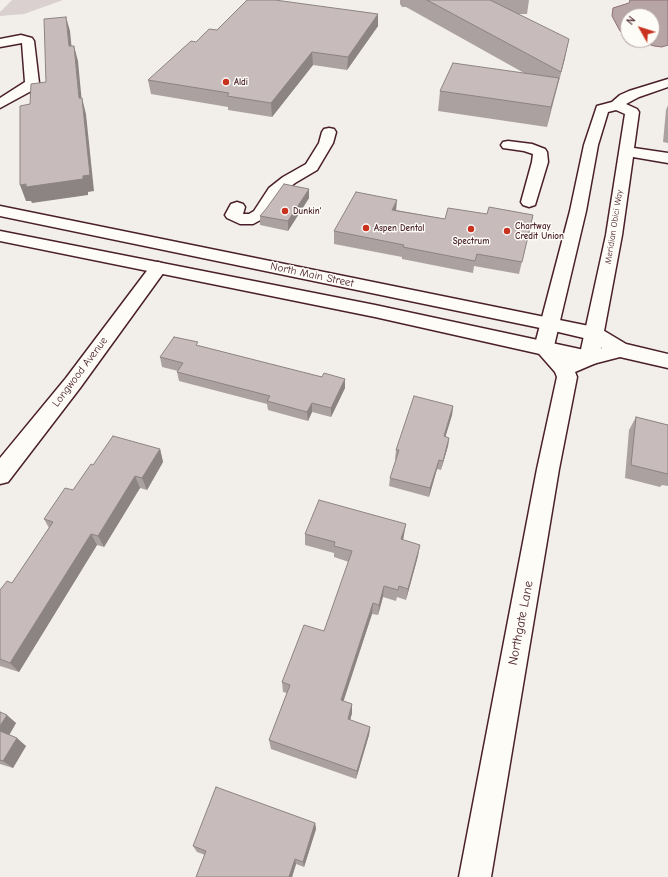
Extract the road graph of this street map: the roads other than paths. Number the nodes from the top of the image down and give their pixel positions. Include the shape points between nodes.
1 (0, 43) edge
2 (668, 83) edge
3 (0, 104) edge
4 (617, 105) junction
5 (328, 132) dead end
6 (508, 145) dead end
7 (626, 151) junction
8 (668, 158) edge
9 (529, 202) dead end
10 (237, 207) dead end
11 (0, 211) edge
12 (0, 236) edge
13 (158, 268) junction
14 (550, 324) junction
15 (594, 334) junction
16 (544, 348) junction
17 (620, 350) junction
18 (589, 358) junction
19 (668, 361) edge
20 (564, 369) junction
21 (0, 475) edge
22 (475, 877) edge

1 - 3 street via 21,39 28,41 32,83
2 - 4 street via 624,98
4 - 7 street, Meridian Obici Way via 632,112
4 - 14 street via 602,109 591,145 578,211
5 - 10 street via 326,143 312,167 275,191 260,214 253,219 240,219 233,215
6 - 9 street via 527,147 540,152 540,162
7 - 8 street
7 - 15 street, Meridian Obici Way via 614,235
11 - 14 street, North Main Street
12 - 13 street, North Main Street
13 - 16 street, North Main Street via 390,314
13 - 21 street, Longwood Avenue via 73,383
14 - 15 street, North Main Street
14 - 16 street
15 - 17 street, North Main Street
15 - 18 street, Meridian Obici Way
16 - 18 street, North Main Street
16 - 20 street
17 - 18 street, North Main Street
17 - 19 street, North Main Street
18 - 20 street
20 - 22 street, Northgate Lane via 567,376

